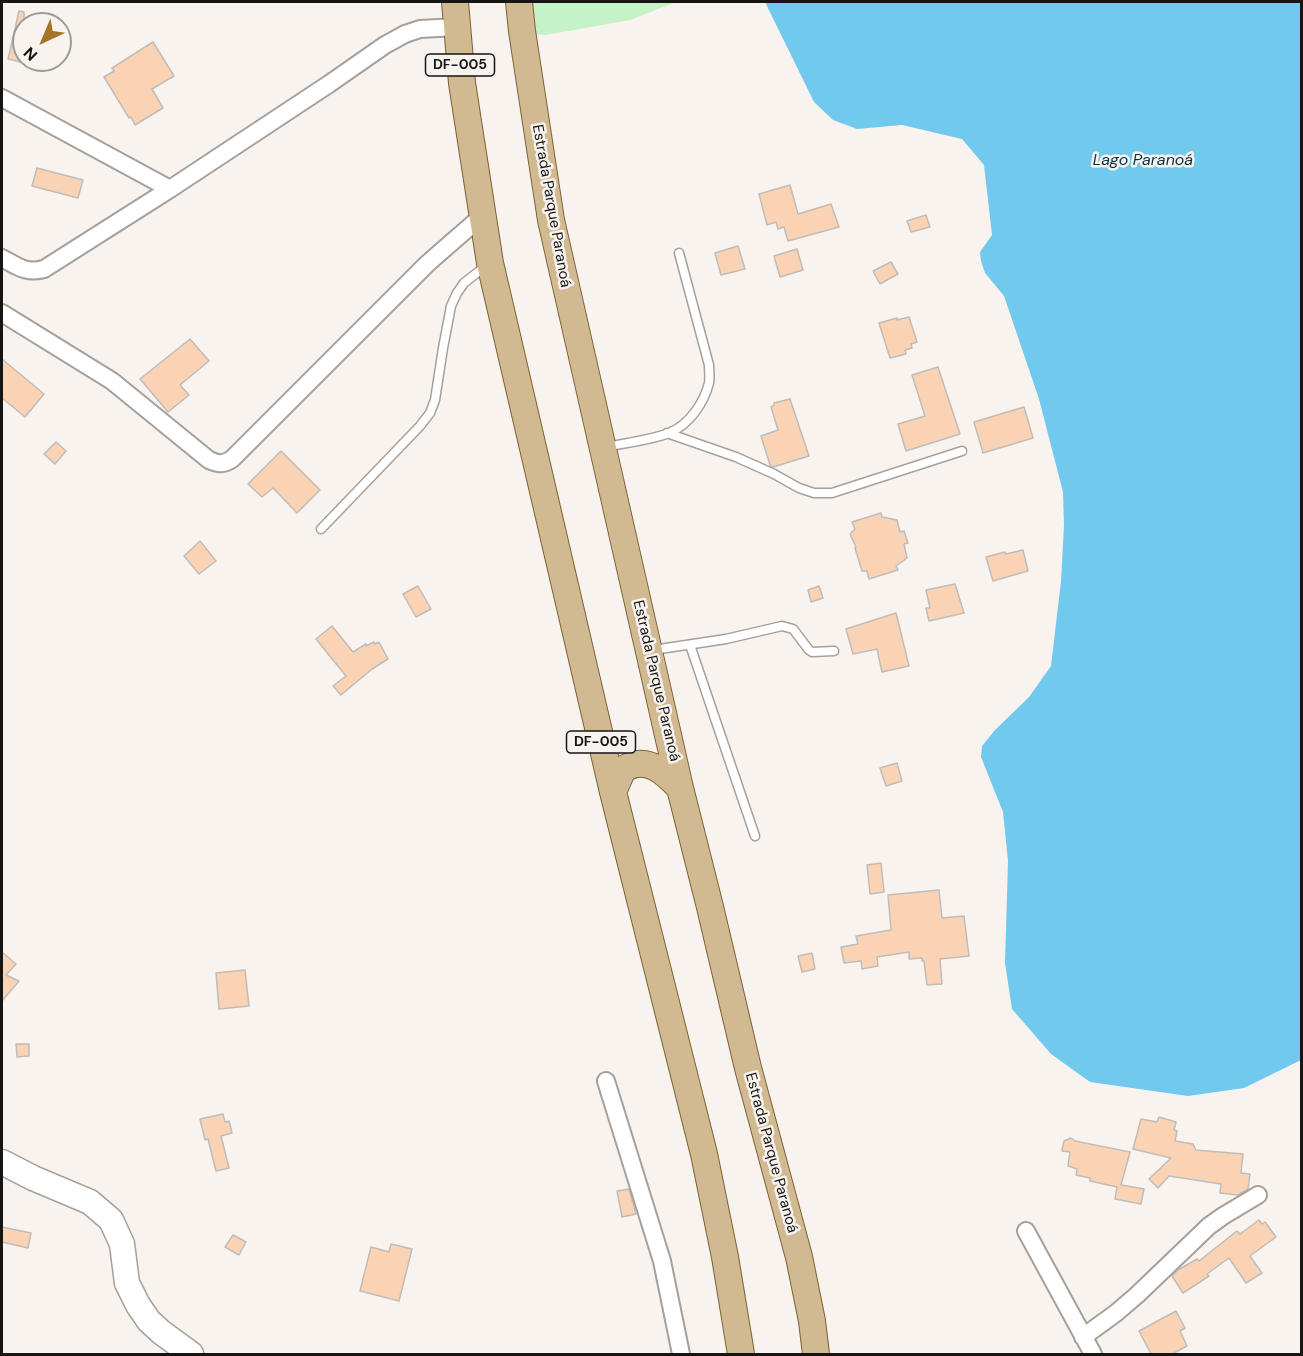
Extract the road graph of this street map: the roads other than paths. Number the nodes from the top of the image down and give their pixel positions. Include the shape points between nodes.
1 (519, 2) edge
2 (456, 14) edge
3 (2, 98) edge
4 (170, 189) junction
5 (482, 216) junction
6 (679, 253) dead end
7 (2, 258) edge
8 (490, 263) junction
9 (2, 313) edge
10 (668, 434) junction
11 (602, 448) junction
12 (962, 451) dead end
13 (321, 529) dead end
14 (690, 645) junction
15 (650, 651) junction
16 (834, 651) dead end
17 (680, 788) junction
18 (613, 792) junction
19 (755, 836) dead end
20 (606, 1081) dead end
21 (2, 1162) edge
22 (1258, 1195) dead end
23 (1026, 1231) dead end
24 (1083, 1338) junction
25 (191, 1354) edge
26 (681, 1354) edge
27 (741, 1354) edge
28 (816, 1354) edge
29 (1092, 1354) edge

1 - 11 main road, Estrada Parque Paranoá via 551,220
2 - 4 street via 385,45
2 - 5 main road, DF-005
3 - 4 street
4 - 7 street via 44,269 22,269
5 - 8 main road, DF-005
5 - 9 street via 428,263 223,464 209,460 112,381
6 - 10 lane via 709,364 709,382 695,411
8 - 13 lane via 464,283 451,306 430,413
8 - 18 main road, DF-005
10 - 11 lane
10 - 12 lane via 736,457 814,493 832,493
11 - 15 main road, Estrada Parque Paranoá
14 - 15 lane
14 - 16 lane via 782,626 793,629 812,652
14 - 19 lane
15 - 17 main road, Estrada Parque Paranoá
17 - 18 main road via 663,772 636,763 623,769
17 - 28 main road, Estrada Parque Paranoá via 748,1068 800,1257
18 - 27 main road, DF-005 via 704,1154
20 - 26 street via 662,1261
21 - 25 street via 90,1202 111,1220 122,1244 127,1283 138,1305 149,1321
22 - 24 street via 1209,1226 1137,1295
23 - 24 street
24 - 29 street

